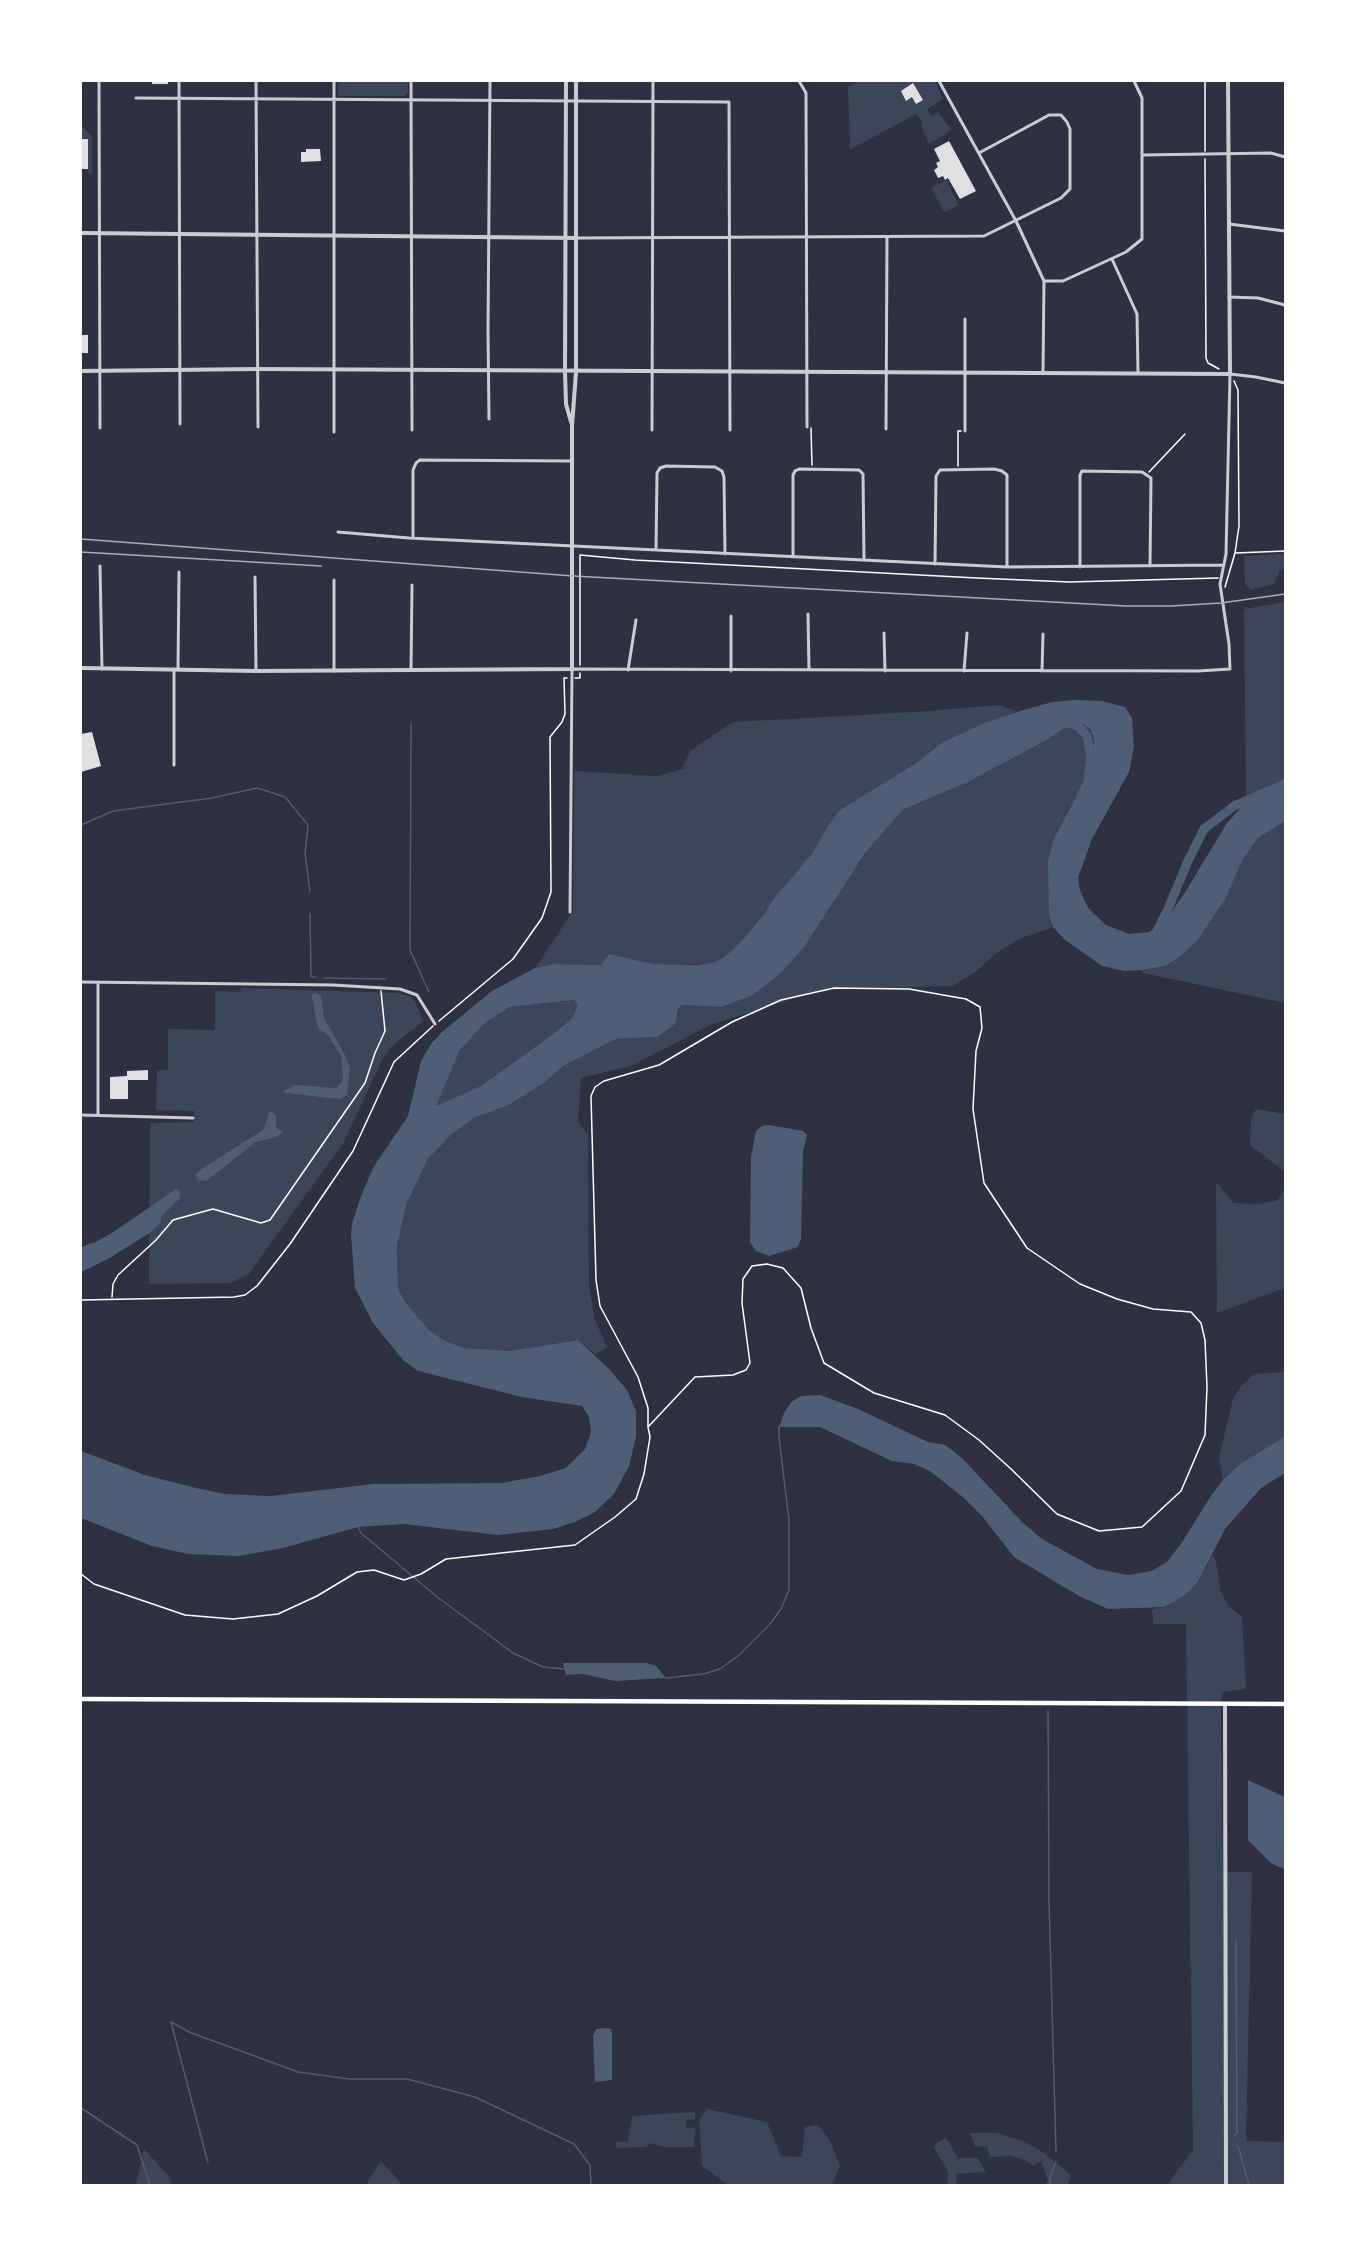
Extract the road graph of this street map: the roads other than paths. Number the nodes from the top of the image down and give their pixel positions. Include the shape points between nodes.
1 (99, 81) edge
2 (178, 81) edge
3 (256, 81) edge
4 (334, 81) edge
5 (411, 81) edge
6 (490, 81) edge
7 (566, 81) edge
8 (576, 81) edge
9 (652, 81) edge
10 (799, 81) edge
11 (947, 81) edge
12 (1134, 81) edge
13 (1228, 81) edge
14 (940, 83) edge
15 (136, 98) dead end
16 (178, 98) junction
17 (256, 98) junction
18 (334, 99) junction
19 (411, 100) junction
20 (490, 100) junction
21 (566, 100) junction
22 (576, 100) junction
23 (652, 101) junction
24 (978, 153) junction
25 (1228, 154) junction
26 (1142, 155) junction
27 (1285, 157) edge
28 (1016, 221) junction
29 (1229, 224) junction
30 (1285, 231) edge
31 (81, 233) edge
32 (99, 233) junction
33 (179, 234) junction
34 (256, 234) junction
35 (334, 234) junction
36 (411, 235) junction
37 (488, 237) junction
38 (565, 237) junction
39 (653, 237) junction
40 (730, 237) junction
41 (807, 237) junction
42 (887, 237) junction
43 (576, 238) junction
44 (1112, 259) junction
45 (1044, 281) junction
46 (1229, 297) junction
47 (1285, 305) edge
48 (965, 320) dead end
49 (257, 369) junction
50 (334, 369) junction
51 (411, 370) junction
52 (489, 370) junction
53 (81, 371) edge
54 (100, 371) junction
55 (180, 371) junction
56 (565, 372) junction
57 (576, 372) junction
58 (652, 372) junction
59 (730, 372) junction
60 (807, 372) junction
61 (887, 372) junction
62 (1042, 372) junction
63 (965, 373) junction
64 (1138, 373) junction
65 (1230, 374) junction
66 (1285, 383) edge
67 (489, 419) dead end
68 (180, 424) dead end
69 (572, 426) junction
70 (258, 427) dead end
71 (807, 427) road end
72 (100, 428) dead end
73 (886, 429) dead end
74 (412, 430) dead end
75 (652, 430) dead end
76 (730, 430) dead end
77 (965, 431) road end
78 (334, 432) dead end
79 (572, 461) junction
80 (338, 532) dead end
81 (413, 538) junction
82 (572, 546) junction
83 (656, 550) junction
84 (725, 554) junction
85 (793, 557) junction
86 (864, 560) junction
87 (935, 564) junction
88 (1224, 565) junction
89 (100, 566) dead end
90 (1150, 566) junction
91 (1008, 567) junction
92 (1080, 567) junction
93 (179, 572) dead end
94 (255, 578) dead end
95 (334, 580) dead end
96 (412, 585) dead end
97 (808, 614) dead end
98 (731, 616) dead end
99 (636, 620) dead end
100 (885, 633) dead end
101 (967, 633) dead end
102 (1043, 634) dead end
103 (81, 668) edge
104 (102, 669) junction
105 (176, 669) junction
106 (572, 669) junction
107 (411, 670) junction
108 (628, 670) junction
109 (808, 670) junction
110 (256, 671) junction
111 (334, 671) junction
112 (731, 671) junction
113 (885, 671) junction
114 (964, 671) junction
115 (1042, 671) junction
116 (174, 765) dead end
117 (570, 912) dead end
118 (81, 982) edge
119 (99, 982) junction
120 (435, 1024) road end
121 (81, 1115) edge
122 (98, 1115) junction
123 (193, 1118) dead end
124 (81, 1699) edge
125 (1285, 1704) edge
126 (1225, 1705) junction
127 (1227, 2185) edge

1 - 32 street
2 - 16 street
3 - 17 street
4 - 18 street
5 - 19 street
6 - 20 street
7 - 21 street
8 - 22 street
9 - 23 street
10 - 41 street via 806,93
11 - 14 street
12 - 26 street via 1142,98
13 - 25 street
14 - 24 street
15 - 16 street
16 - 17 street
16 - 33 street
17 - 18 street
17 - 34 street
18 - 19 street
18 - 35 street
19 - 20 street
19 - 36 street
20 - 21 street
20 - 37 street
21 - 22 street
21 - 38 street
22 - 23 street
22 - 43 street
23 - 39 street
23 - 40 street via 729,102
24 - 28 street
24 - 28 street via 1049,115 1061,115 1067,122 1070,189 1061,198
25 - 26 street
25 - 27 street via 1271,153
25 - 29 street
26 - 44 street via 1142,239
28 - 42 street via 984,236
28 - 45 street
29 - 30 street
29 - 46 street
31 - 32 street
32 - 33 street
32 - 54 street
33 - 34 street
33 - 55 street
34 - 35 street
34 - 49 street
35 - 36 street
35 - 50 street
36 - 37 street
36 - 51 street
37 - 38 street
37 - 52 street
38 - 43 street
38 - 56 street
39 - 40 street
39 - 43 street
39 - 58 street
40 - 41 street
40 - 59 street
41 - 42 street
41 - 60 street
42 - 61 street
43 - 57 street
44 - 45 street via 1063,281
44 - 64 street via 1137,314
45 - 62 street
46 - 47 street via 1258,298
46 - 65 street
48 - 63 street
49 - 50 street
49 - 55 street
49 - 70 street
50 - 51 street
50 - 78 street
51 - 52 street
51 - 74 street
52 - 56 street
52 - 67 street
53 - 54 street
54 - 55 street
54 - 72 street
55 - 68 street
56 - 57 street
56 - 69 street via 566,404
57 - 58 street
57 - 69 street
58 - 59 street
58 - 75 street
59 - 60 street
59 - 76 street
60 - 61 street
60 - 71 street
61 - 63 street
61 - 73 street
62 - 63 street
62 - 64 street
63 - 77 street
64 - 65 street
65 - 66 street
65 - 88 street
69 - 79 street
79 - 81 street via 420,460 413,470
79 - 82 street
80 - 81 street
81 - 82 street
82 - 83 street
82 - 106 street
83 - 84 street
83 - 84 street via 660,468 716,467 724,477
84 - 85 street
85 - 86 street
85 - 86 street via 793,475 799,469 859,470 863,474
86 - 87 street
87 - 91 street
87 - 91 street via 936,476 940,470 994,470 1007,475
88 - 90 street
88 - 115 street via 1220,578 1230,669
89 - 104 street
90 - 92 street
90 - 92 street via 1151,478 1143,472 1082,471
91 - 92 street
93 - 105 street
94 - 110 street
95 - 111 street
96 - 107 street
97 - 109 street
98 - 112 street
99 - 108 street
100 - 113 street
101 - 114 street
102 - 115 street
103 - 104 street
104 - 105 street
105 - 110 street
105 - 116 street
106 - 107 street
106 - 108 street
106 - 117 street
107 - 111 street
108 - 112 street
109 - 112 street
109 - 113 street
110 - 111 street
113 - 114 street
114 - 115 street
118 - 119 street
119 - 120 street via 400,989 415,993
119 - 122 street
121 - 122 street
122 - 123 street
124 - 126 main road
125 - 126 main road
126 - 127 street

